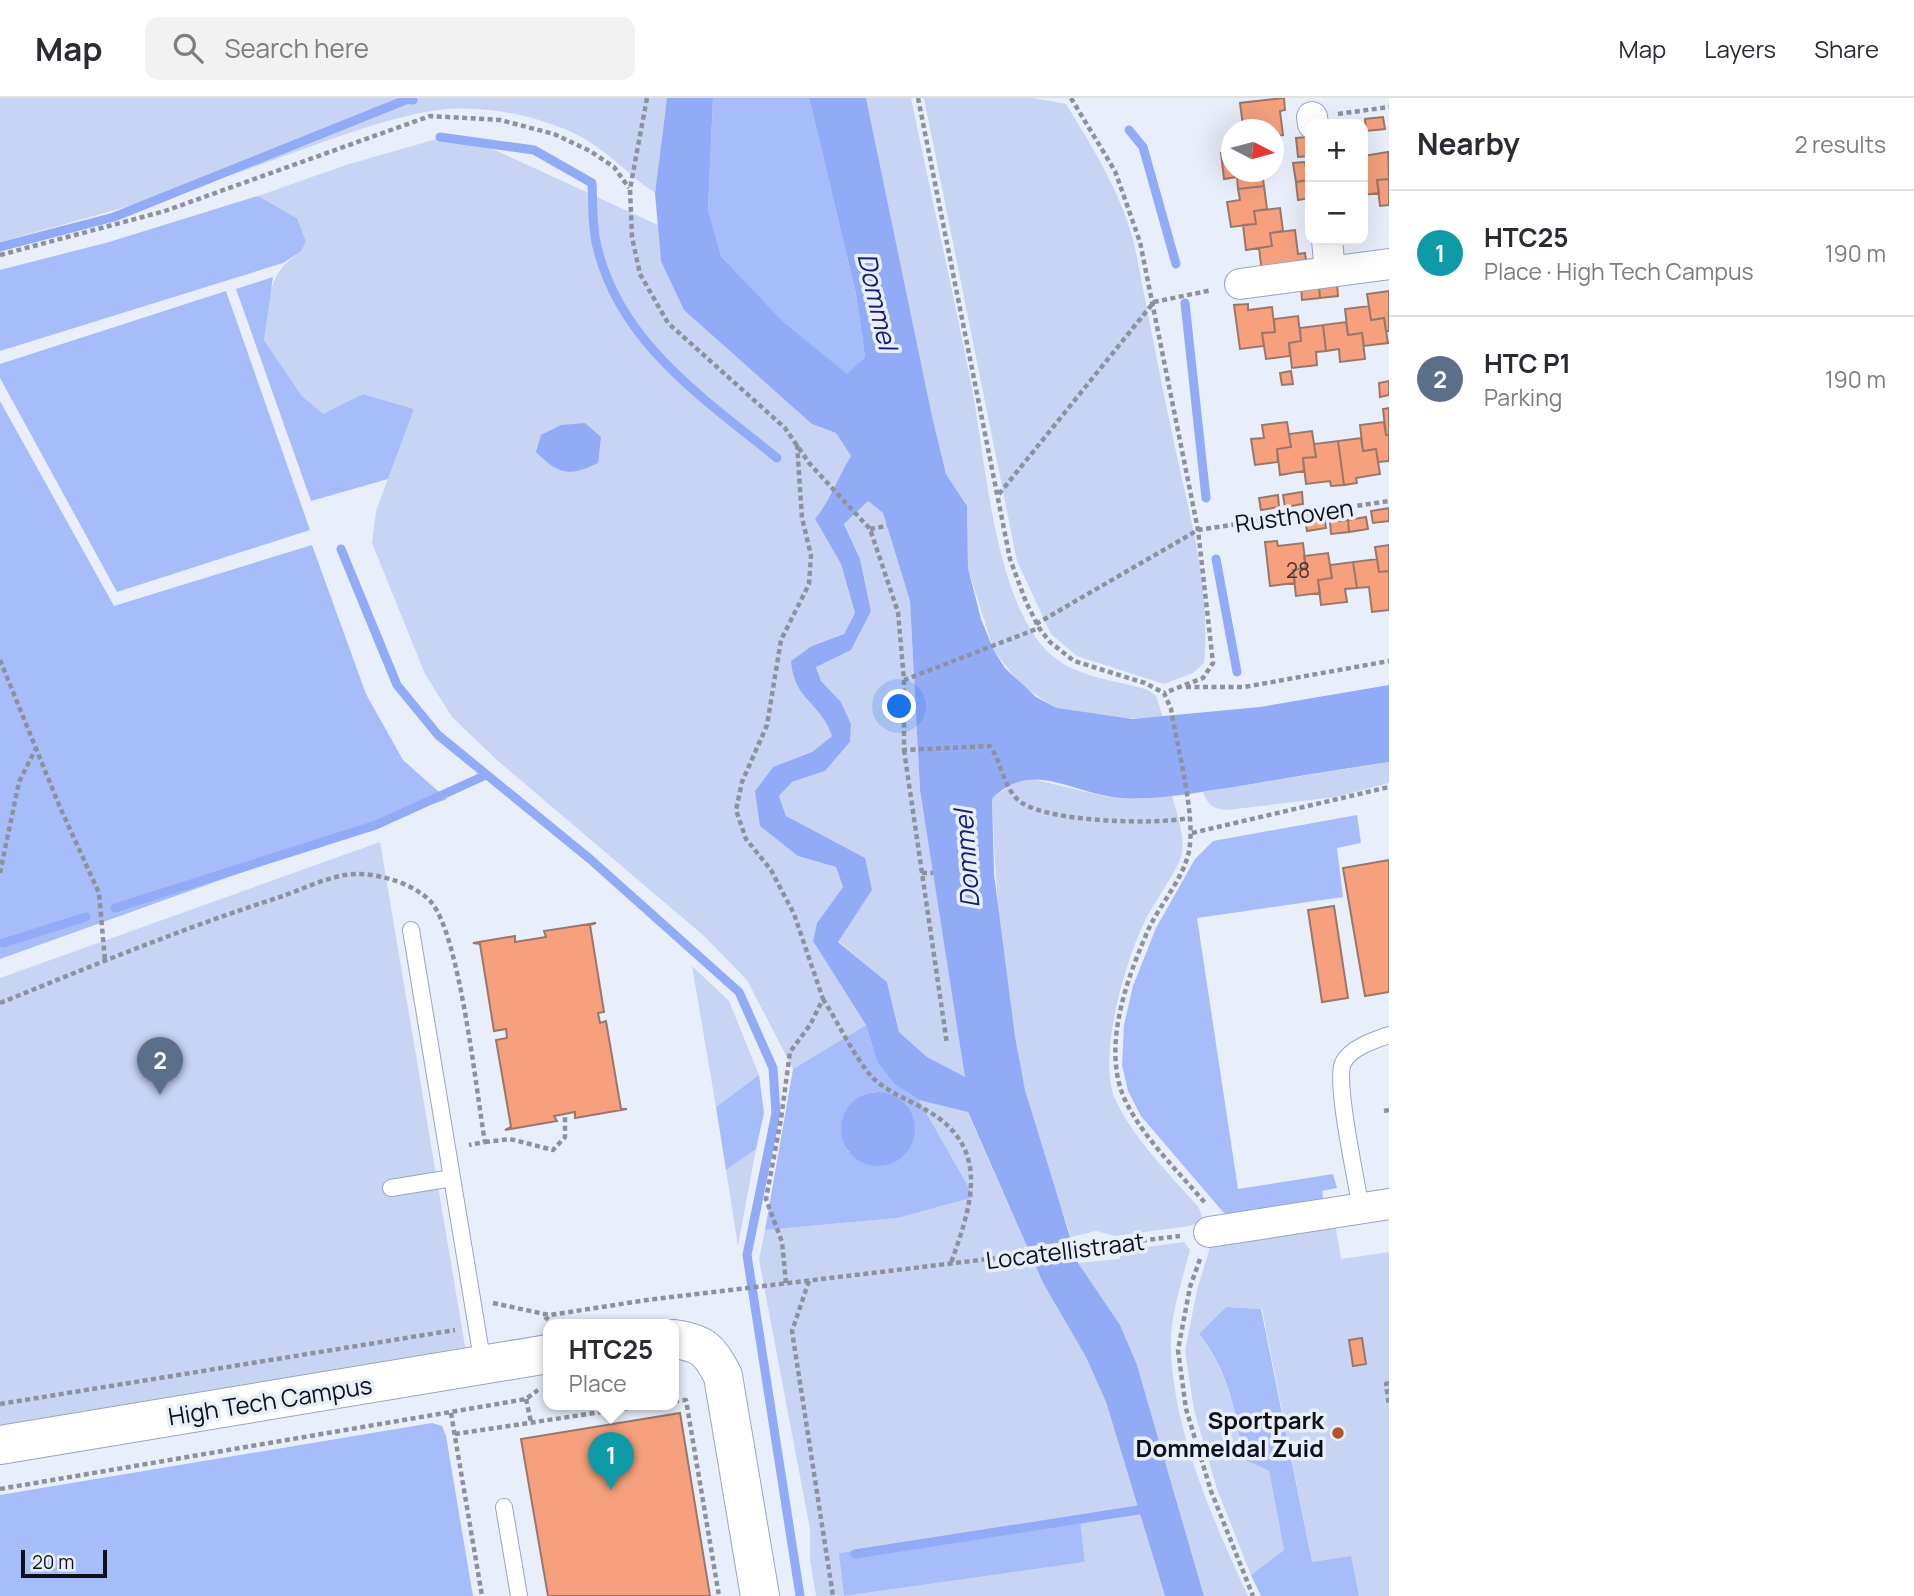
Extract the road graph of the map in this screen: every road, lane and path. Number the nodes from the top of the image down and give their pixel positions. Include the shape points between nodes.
1 (647, 98) edge
2 (918, 98) edge
3 (1071, 98) edge
4 (1389, 107) edge
5 (1324, 119) edge
6 (630, 189) junction
7 (1327, 245) edge
8 (0, 255) edge
9 (1389, 264) edge
10 (1330, 272) junction
11 (1240, 284) joint
12 (1154, 302) junction
13 (797, 443) junction
14 (999, 495) junction
15 (1389, 501) edge
16 (887, 526) dead end
17 (870, 529) junction
18 (1198, 530) junction
19 (1037, 626) junction
20 (0, 660) edge
21 (1389, 661) edge
22 (904, 680) junction
23 (1183, 687) junction
24 (1164, 693) junction
25 (36, 748) junction
26 (904, 750) junction
27 (1389, 787) edge
28 (1189, 818) junction
29 (1192, 834) junction
30 (0, 873) edge
31 (922, 873) junction
32 (933, 873) dead end
33 (411, 930) dead end
34 (105, 961) junction
35 (823, 999) junction
36 (0, 1003) edge
37 (1389, 1035) edge
38 (947, 1044) dead end
39 (565, 1114) dead end
40 (485, 1142) junction
41 (447, 1149) junction
42 (452, 1178) junction
43 (391, 1188) dead end
44 (1358, 1193) dead end
45 (1389, 1204) edge
46 (1209, 1232) junction
47 (951, 1263) junction
48 (809, 1281) junction
49 (786, 1283) junction
50 (472, 1300) junction
51 (550, 1315) junction
52 (546, 1319) edge
53 (543, 1321) edge
54 (478, 1326) junction
55 (679, 1340) edge
56 (543, 1352) edge
57 (543, 1355) edge
58 (543, 1363) edge
59 (483, 1365) junction
60 (1389, 1383) edge
61 (527, 1399) junction
62 (679, 1401) edge
63 (0, 1404) edge
64 (1389, 1405) edge
65 (614, 1410) edge
66 (451, 1413) junction
67 (531, 1422) junction
68 (455, 1434) junction
69 (0, 1445) edge
70 (0, 1489) edge
71 (505, 1507) dead end
72 (482, 1596) edge
73 (519, 1596) edge
74 (719, 1596) edge
75 (760, 1596) edge
76 (833, 1596) edge
77 (1253, 1596) edge

1 - 6 path
2 - 14 path
3 - 12 path via 1115,172 1131,209
4 - 5 path
6 - 8 path via 614,167 554,134 500,120 430,116 165,211
6 - 13 path via 632,237 640,274 668,323
7 - 10 street
9 - 10 street
10 - 11 street
11 - 12 path
12 - 14 path
12 - 18 path
13 - 17 path via 809,463
13 - 35 path via 802,518 811,555 809,584 781,640 767,725 742,782 736,810 746,839 771,870 794,914
14 - 19 path via 1010,559
15 - 18 path, Rusthoven
16 - 17 path
17 - 22 path via 898,612
18 - 19 path
18 - 23 path via 1213,663 1203,678
19 - 22 path
19 - 24 path via 1074,661
20 - 25 path
21 - 23 path via 1244,687
22 - 26 path
23 - 24 path
24 - 28 path via 1171,709
25 - 30 path via 19,782
25 - 34 path via 99,893
26 - 28 path via 990,746 1010,789 1020,802 1040,811 1069,817
26 - 31 path
27 - 29 path
28 - 29 path
29 - 46 path via 1189,855 1151,925 1127,983 1116,1067 1121,1091 1137,1120 1207,1206 1212,1222
31 - 32 path
31 - 38 path
33 - 41 lane
34 - 36 path
34 - 40 path via 204,921 325,881 357,874 408,887 429,899 442,918 453,955
35 - 47 path via 874,1079 942,1119 964,1145 973,1184
35 - 49 path via 790,1052 766,1199 782,1242
37 - 44 lane via 1350,1053 1342,1064
39 - 40 path via 565,1137 553,1150 510,1139
40 - 41 path
41 - 42 lane
42 - 43 lane
42 - 50 lane
45 - 46 street
46 - 47 path, Locatellistraat
46 - 77 path via 1190,1287 1178,1349 1186,1409 1207,1479
47 - 48 path, Locatellistraat
48 - 49 path, Locatellistraat
48 - 76 path via 792,1331
49 - 51 path, Locatellistraat
50 - 51 path
50 - 54 lane
51 - 52 path
53 - 56 path via 536,1332
54 - 59 lane
54 - 63 path
55 - 75 street via 693,1341 712,1354 723,1376
57 - 59 street, High Tech Campus
58 - 61 path via 540,1387
59 - 69 street, High Tech Campus
60 - 64 path
61 - 66 path, High Tech Campus
61 - 67 path
62 - 74 path via 686,1400
65 - 67 path
66 - 68 path
66 - 70 path, High Tech Campus
67 - 68 path
68 - 72 path
71 - 73 lane

